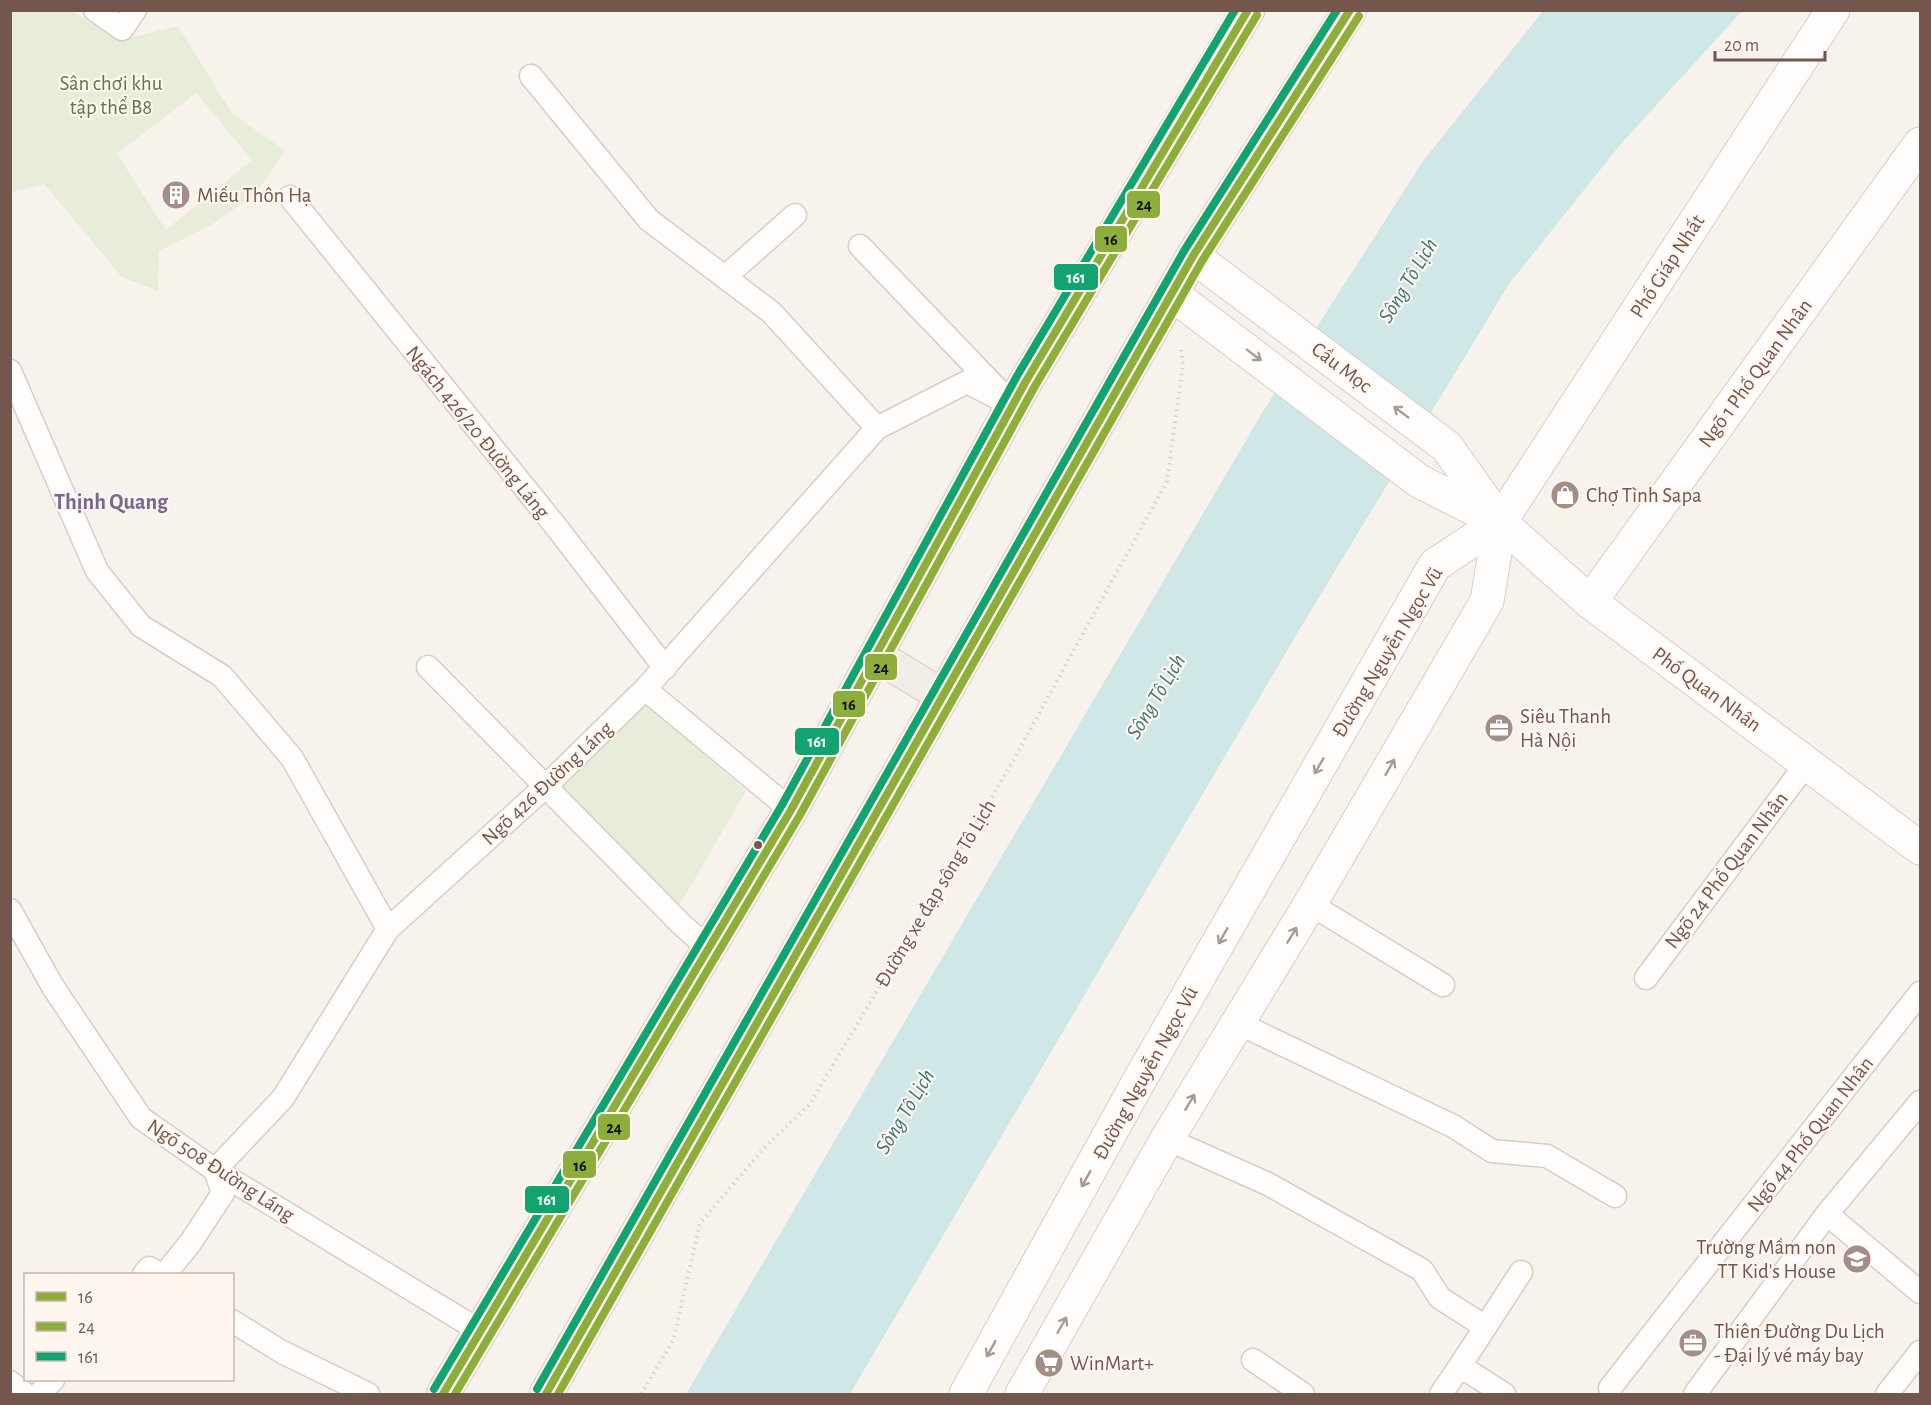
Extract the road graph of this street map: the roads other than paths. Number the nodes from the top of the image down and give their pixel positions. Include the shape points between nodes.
1 (95, 10) edge
2 (1248, 10) edge
3 (1350, 10) edge
4 (1833, 10) edge
5 (129, 20) edge
6 (531, 76) dead end
7 (1920, 144) edge
8 (290, 197) dead end
9 (795, 215) dead end
10 (860, 246) dead end
11 (1193, 256) junction
12 (725, 277) junction
13 (1172, 294) junction
14 (10, 371) edge
15 (1013, 406) junction
16 (877, 428) junction
17 (1447, 447) joint
18 (1419, 481) joint
19 (1500, 522) junction
20 (1590, 602) junction
21 (877, 656) junction
22 (429, 668) dead end
23 (665, 668) junction
24 (645, 689) junction
25 (943, 696) junction
26 (1807, 763) junction
27 (546, 786) junction
28 (791, 810) junction
29 (1920, 848) edge
30 (1310, 904) junction
31 (10, 910) edge
32 (388, 929) junction
33 (708, 947) junction
34 (1646, 978) dead end
35 (1443, 985) dead end
36 (1920, 993) edge
37 (1238, 1023) junction
38 (1920, 1102) edge
39 (1167, 1140) junction
40 (215, 1170) junction
41 (1615, 1196) dead end
42 (1827, 1214) junction
43 (1521, 1272) dead end
44 (167, 1273) edge
45 (1920, 1292) edge
46 (234, 1322) edge
47 (1484, 1326) junction
48 (480, 1331) junction
49 (1920, 1352) edge
50 (1253, 1360) dead end
51 (1460, 1366) junction
52 (52, 1381) edge
53 (10, 1382) edge
54 (1610, 1388) dead end
55 (25, 1395) edge
56 (39, 1395) edge
57 (368, 1395) edge
58 (443, 1395) edge
59 (546, 1395) edge
60 (966, 1395) edge
61 (1022, 1395) edge
62 (1303, 1395) edge
63 (1441, 1395) edge
64 (1504, 1395) edge
65 (1695, 1395) edge
66 (1887, 1395) edge

1 - 5 lane
2 - 15 main road via 1106,243
3 - 11 main road
4 - 19 main road, Phố Giáp Nhất
6 - 12 lane via 649,220
7 - 20 main road, Ngõ 1 Phố Quan Nhân
8 - 23 lane, Ngách 426/20 Đường Láng
9 - 12 lane
10 - 15 lane
11 - 13 main road
17 -> 11 main road, Cầu Mọc
12 - 16 lane via 771,312
13 -> 18 main road, Cầu Mọc
13 - 25 main road
14 - 32 lane via 98,571 141,626 222,676 292,758
15 - 16 lane, Ngõ 426 Đường Láng via 967,382
15 - 21 main road
16 - 23 lane, Ngõ 426 Đường Láng
17 - 19 main road, Phố Quan Nhân
18 - 19 main road, Phố Quan Nhân
19 - 20 main road, Phố Quan Nhân
30 -> 19 main road via 1487,601
19 -> 60 main road, Đường Nguyễn Ngọc Vũ via 1435,565
20 - 26 main road, Phố Quan Nhân
21 - 25 main road
21 - 28 main road
22 - 27 lane
23 - 24 lane, Ngõ 426 Đường Láng
24 - 27 lane, Ngõ 426 Đường Láng
24 - 28 lane
25 - 59 main road
26 - 29 main road, Phố Quan Nhân
26 - 34 lane, Ngõ 24 Phố Quan Nhân
27 - 32 lane, Ngõ 426 Đường Láng
27 - 33 lane
28 - 33 main road
30 - 35 lane
37 -> 30 main road
31 - 40 lane, Ngõ 508 Đường Láng via 53,987 141,1118
32 - 40 lane, Ngõ 426 Đường Láng via 283,1098
33 - 48 main road
36 - 54 lane, Ngõ 44 Phố Quan Nhân
39 -> 37 main road
37 - 41 lane via 1453,1126 1492,1150 1547,1156
38 - 42 lane
39 - 47 lane via 1268,1184 1422,1270 1440,1298
61 -> 39 main road
40 - 44 lane via 223,1193
40 - 48 lane, Ngõ 508 Đường Láng
42 - 45 lane
42 - 65 lane
43 - 47 lane
46 - 57 lane via 282,1352
47 - 51 lane
48 - 58 main road
49 - 66 lane
50 - 62 lane
51 - 63 lane
51 - 64 lane
52 - 56 lane
53 - 55 lane

